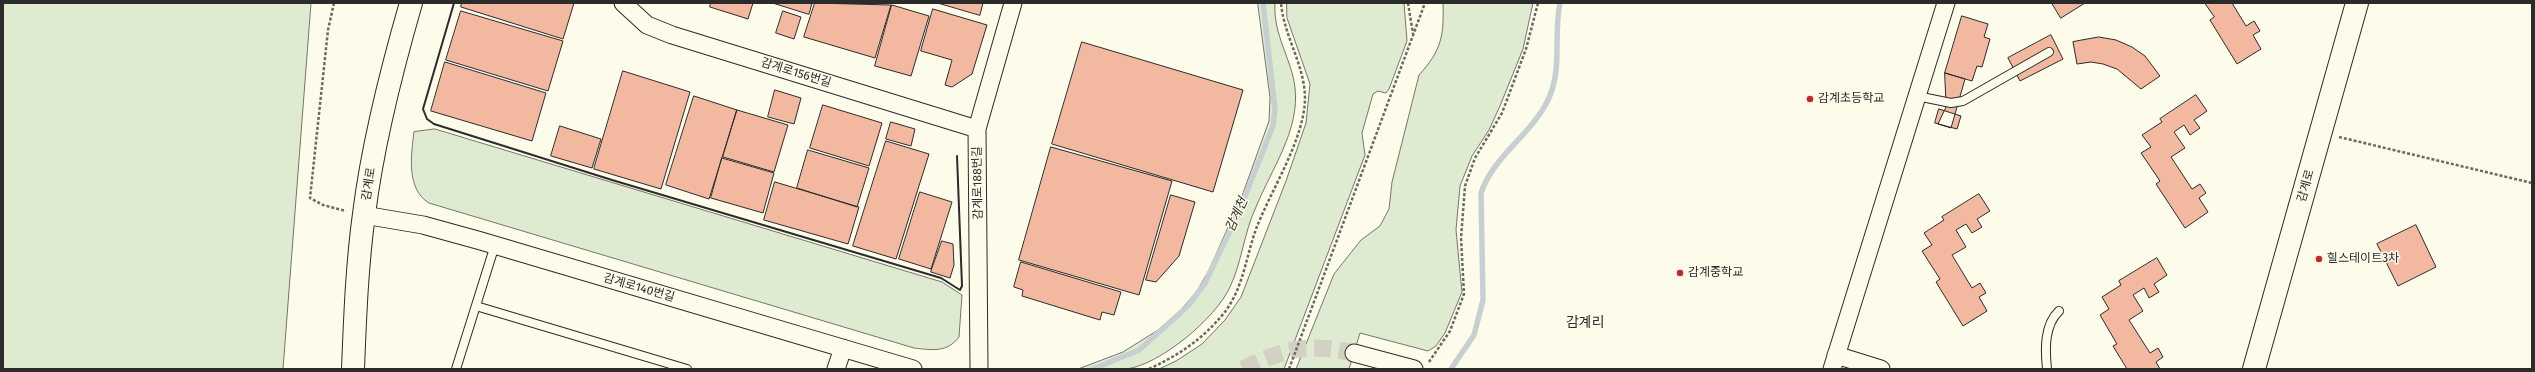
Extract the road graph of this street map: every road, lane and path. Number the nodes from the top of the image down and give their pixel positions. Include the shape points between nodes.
1 (334, 3) edge
2 (411, 3) edge
3 (623, 3) edge
4 (1013, 3) edge
5 (1281, 3) edge
6 (1408, 3) edge
7 (1425, 3) edge
8 (1538, 3) edge
9 (1946, 3) edge
10 (2357, 3) edge
11 (1413, 36) junction
12 (2049, 52) dead end
13 (1917, 96) junction
14 (977, 129) junction
15 (2321, 132) junction
16 (2532, 183) edge
17 (364, 215) junction
18 (495, 245) junction
19 (476, 306) junction
20 (2059, 311) dead end
21 (843, 348) junction
22 (1354, 353) tunnel mouth
23 (1834, 362) edge
24 (1421, 366) edge
25 (353, 369) edge
26 (456, 369) edge
27 (687, 369) edge
28 (836, 369) edge
29 (913, 369) edge
30 (979, 369) edge
31 (1149, 369) edge
32 (1289, 369) edge
33 (1881, 369) edge
34 (2047, 369) edge
35 (2254, 369) edge

1 - 17 path via 328,30 310,198 323,205
2 - 17 main road, 감계로 via 385,97
3 - 14 street, 감계로156번길 via 647,25 672,36
4 - 14 street, 감계로188번길
5 - 31 path via 1286,34 1304,77 1305,100 1300,129 1256,229 1232,302 1210,329 1192,345
6 - 11 path
7 - 11 path
8 - 24 path via 1526,49 1502,112 1475,158 1469,175 1462,211 1464,294 1450,331
9 - 13 street
10 - 15 main road, 감계로
11 - 32 path
12 - 13 lane via 1963,101 1950,103
13 - 23 street
14 - 30 street, 감계로188번길
15 - 16 path
15 - 35 main road, 감계로
17 - 18 street, 감계로140번길 via 423,225
17 - 25 main road, 감계로
18 - 19 lane
18 - 21 street, 감계로140번길
19 - 26 lane
19 - 27 lane
20 - 34 lane via 2051,321 2048,331
21 - 28 street
21 - 29 street, 감계로140번길
22 - 24 street
23 - 33 street

